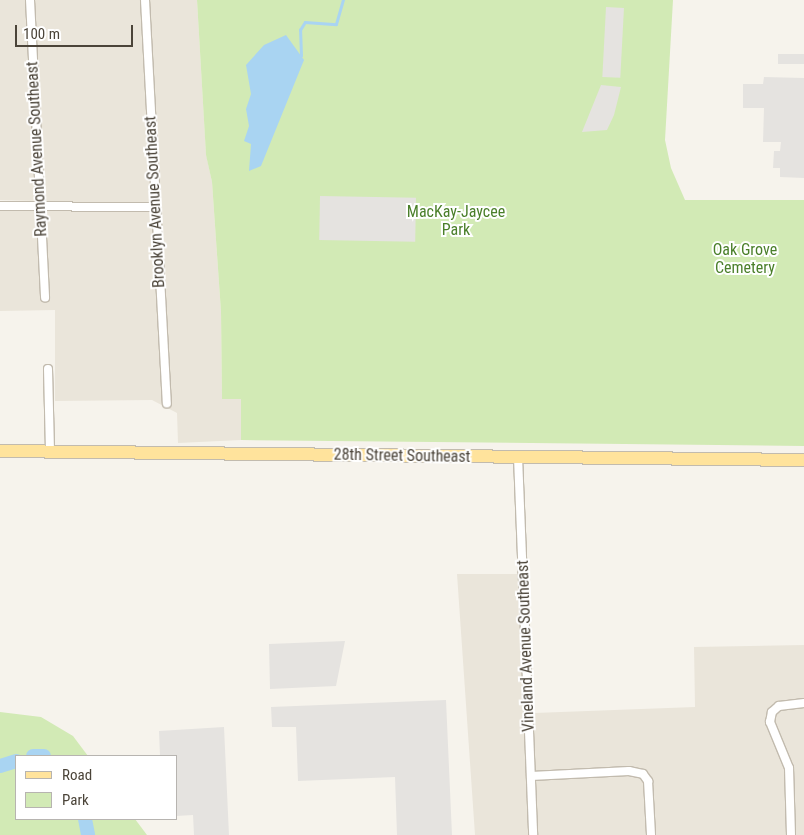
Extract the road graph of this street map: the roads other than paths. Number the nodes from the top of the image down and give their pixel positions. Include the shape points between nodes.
1 (30, 0) edge
2 (145, 0) edge
3 (0, 206) edge
4 (40, 207) junction
5 (155, 208) junction
6 (45, 298) dead end
7 (48, 369) dead end
8 (167, 403) dead end
9 (0, 451) edge
10 (50, 452) junction
11 (518, 457) junction
12 (804, 460) edge
13 (804, 703) edge
14 (532, 776) junction
15 (533, 835) edge
16 (650, 835) edge
17 (791, 835) edge

1 - 4 street, Raymond Avenue Southeast
2 - 5 street, Brooklyn Avenue Southeast
3 - 4 street
4 - 5 street
4 - 6 street, Raymond Avenue Southeast
5 - 8 street, Brooklyn Avenue Southeast
7 - 10 street
9 - 10 main road, 28th Street Southeast
10 - 11 main road, 28th Street Southeast
11 - 12 main road, 28th Street Southeast
11 - 14 street, Vineland Avenue Southeast
13 - 17 street via 779,706 772,712 770,722 786,756
14 - 15 street, Vineland Avenue Southeast
14 - 16 street via 629,771 643,774 648,781

